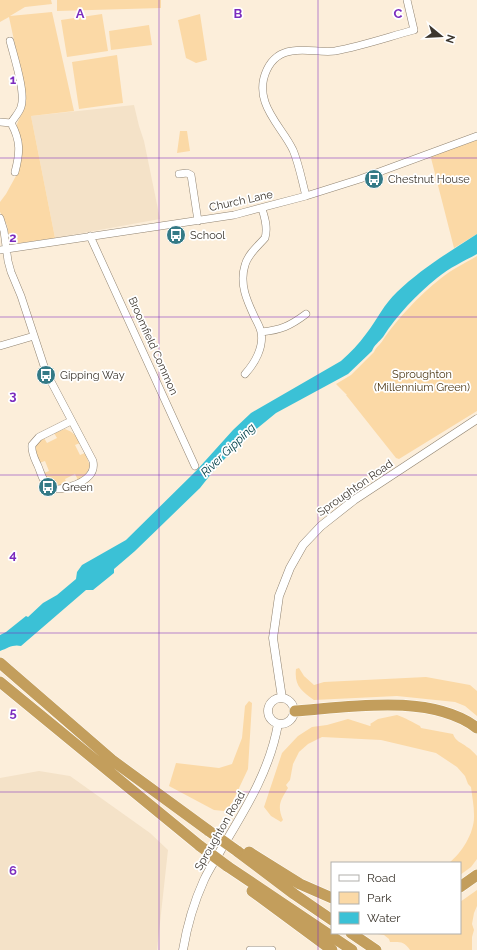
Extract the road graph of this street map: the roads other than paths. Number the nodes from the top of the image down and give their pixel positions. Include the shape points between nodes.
1 (407, 0) edge
2 (10, 41) dead end
3 (0, 122) edge
4 (11, 123) junction
5 (477, 136) edge
6 (15, 172) dead end
7 (179, 174) dead end
8 (306, 196) junction
9 (262, 209) junction
10 (0, 218) edge
11 (198, 220) junction
12 (90, 236) junction
13 (3, 250) edge
14 (306, 314) dead end
15 (261, 332) junction
16 (34, 336) junction
17 (0, 346) edge
18 (245, 374) dead end
19 (477, 419) edge
20 (71, 421) junction
21 (195, 466) dead end
22 (4, 666) edge
23 (0, 682) edge
24 (282, 698) junction
25 (295, 711) junction
26 (278, 724) junction
27 (477, 728) edge
28 (239, 849) junction
29 (227, 866) junction
30 (477, 875) edge
31 (461, 886) edge
32 (331, 898) edge
33 (331, 919) edge
34 (352, 934) edge
35 (183, 950) edge
36 (250, 950) edge
37 (272, 950) edge
38 (332, 950) edge
39 (352, 950) edge
40 (376, 950) edge

1 - 8 street via 414,30 333,51 292,51 278,56 270,64 262,84 265,101 272,118 292,149
2 - 4 street via 22,89 20,110
3 - 4 street
4 - 6 street via 19,143
5 - 8 street, Church Lane
7 - 11 street via 191,174
8 - 9 street, Church Lane
9 - 11 street, Church Lane
9 - 15 street via 266,225 265,238 248,258 243,277 247,299
10 - 13 street via 4,232
11 - 12 street, Church Lane
12 - 13 street, Church Lane
12 - 21 street, Broomfield Common
13 - 16 street
14 - 15 street via 281,329
15 - 18 street via 258,354
16 - 17 street
16 - 20 street via 46,372
19 - 24 street, Sproughton Road via 354,500 321,526 303,545 290,568 280,596 273,638
20 - 20 street via 91,458 93,468 85,479 64,489 54,489 44,480 32,454 32,446 39,437
22 - 28 highway via 112,760
23 - 29 highway, bridge
24 - 25 street via 292,703
24 - 26 street via 271,702 268,710 270,718
25 - 26 street via 290,721
25 - 27 highway via 396,705 439,710
26 - 35 street, Sproughton Road via 273,748 252,798 204,880 191,914
28 - 32 highway via 300,884
28 - 33 highway via 294,894
29 - 38 highway via 234,878
29 - 39 highway
30 - 31 highway
34 - 40 highway
36 - 37 street

